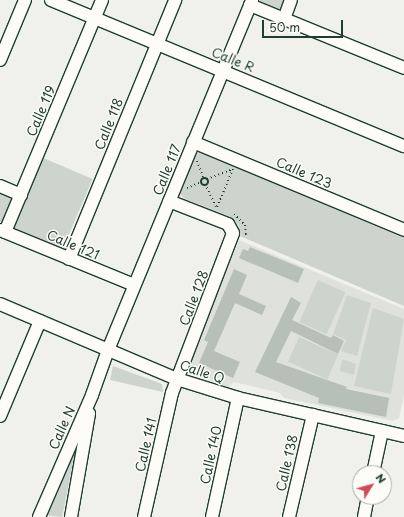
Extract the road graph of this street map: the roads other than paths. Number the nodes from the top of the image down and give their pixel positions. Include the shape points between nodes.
1 (25, 0) edge
2 (51, 0) edge
3 (102, 0) edge
4 (175, 0) edge
5 (291, 0) edge
6 (251, 2) edge
7 (95, 18) junction
8 (284, 18) junction
9 (157, 44) junction
10 (0, 60) edge
11 (404, 68) edge
12 (223, 71) junction
13 (193, 142) junction
14 (404, 146) edge
15 (0, 186) edge
16 (21, 195) junction
17 (169, 201) junction
18 (402, 225) edge
19 (3, 231) edge
20 (69, 258) junction
21 (134, 285) junction
22 (0, 304) edge
23 (40, 321) junction
24 (108, 350) junction
25 (178, 379) junction
26 (92, 395) junction
27 (238, 398) junction
28 (313, 415) junction
29 (0, 416) edge
30 (382, 431) junction
31 (404, 436) edge
32 (375, 465) edge
33 (366, 505) edge
34 (39, 517) edge
35 (71, 517) edge
36 (144, 517) edge
37 (212, 517) edge
38 (289, 517) edge
39 (364, 517) edge

1 - 10 street
2 - 7 street, Calle R
3 - 7 street, Calle 119
4 - 9 street, Calle 118
5 - 8 street
6 - 8 street
6 - 12 street, Calle 117
7 - 9 street, Calle R
7 - 16 street, Calle 119
8 - 11 street
9 - 12 street, Calle R
9 - 20 street, Calle 118
12 - 13 street, Calle 117
12 - 14 street, Calle R
13 - 17 street, Calle 117
13 - 18 street, Calle 123
15 - 16 street
16 - 19 street, Calle 119
17 - 21 street, Calle 117
17 - 25 street, Calle 128 via 228,224 232,233
19 - 20 street, Calle 121
20 - 21 street, Calle 121
21 - 24 street, Calle 117
22 - 23 street, Calle Q
23 - 24 street, Calle Q
23 - 29 street
24 - 25 street, Calle Q
24 - 26 street, Calle N
25 - 27 street, Calle Q
25 - 36 street, Calle 141 via 172,393
26 - 34 street, Calle N
26 - 35 street
27 - 28 street, Calle Q
27 - 37 street, Calle 140
28 - 30 street, Calle Q
28 - 38 street, Calle 138
30 - 31 street, Calle Q
30 - 32 street
33 - 39 street

